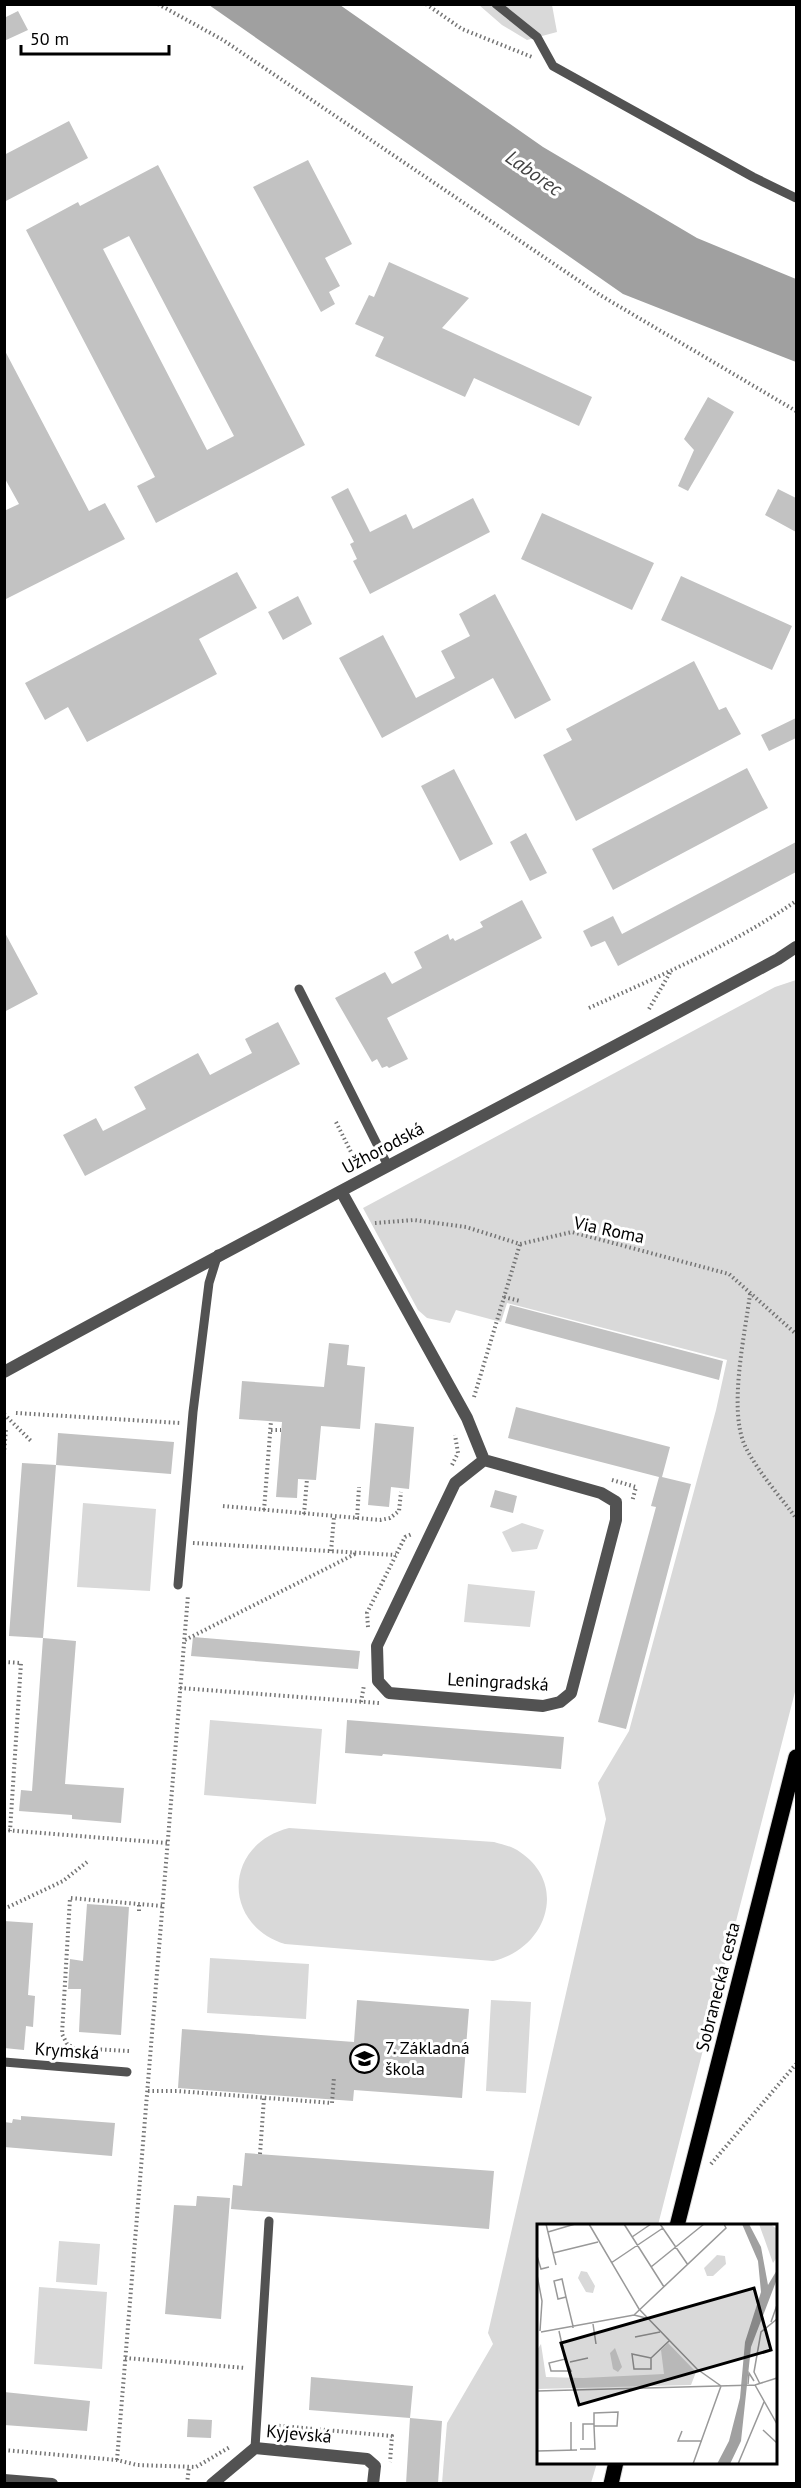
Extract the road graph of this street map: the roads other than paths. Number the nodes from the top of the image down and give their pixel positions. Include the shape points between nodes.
1 (496, 4) edge
2 (796, 198) edge
3 (796, 947) edge
4 (796, 957) edge
5 (778, 959) junction
6 (298, 989) dead end
7 (388, 1166) junction
8 (341, 1191) junction
9 (219, 1254) junction
10 (4, 1372) edge
11 (484, 1460) junction
12 (177, 1585) dead end
13 (796, 1757) edge
14 (4, 2062) edge
15 (127, 2072) dead end
16 (269, 2221) dead end
17 (678, 2224) edge
18 (255, 2448) junction
19 (616, 2464) edge
20 (4, 2480) edge
21 (52, 2484) edge
22 (212, 2484) edge
23 (373, 2484) edge
24 (611, 2484) edge

1 - 2 lane via 537,37 553,66
3 - 5 street, Užhorodská
4 - 5 street, Užhorodská
5 - 7 street, Užhorodská
6 - 7 lane
7 - 8 street, Užhorodská
8 - 9 street, Užhorodská
8 - 11 street via 467,1418
9 - 10 street, Užhorodská
9 - 12 lane via 209,1283
11 - 11 street, Leningradská via 455,1483 377,1646 378,1681 389,1692 543,1706 560,1702 571,1693 616,1520 616,1502 601,1493
13 - 17 main road, Sobranecká cesta
14 - 15 lane, Krymská
16 - 18 lane
18 - 22 street, Kyjevská
18 - 23 street, Kyjevská via 367,2459 375,2466
19 - 24 main road
20 - 21 street

